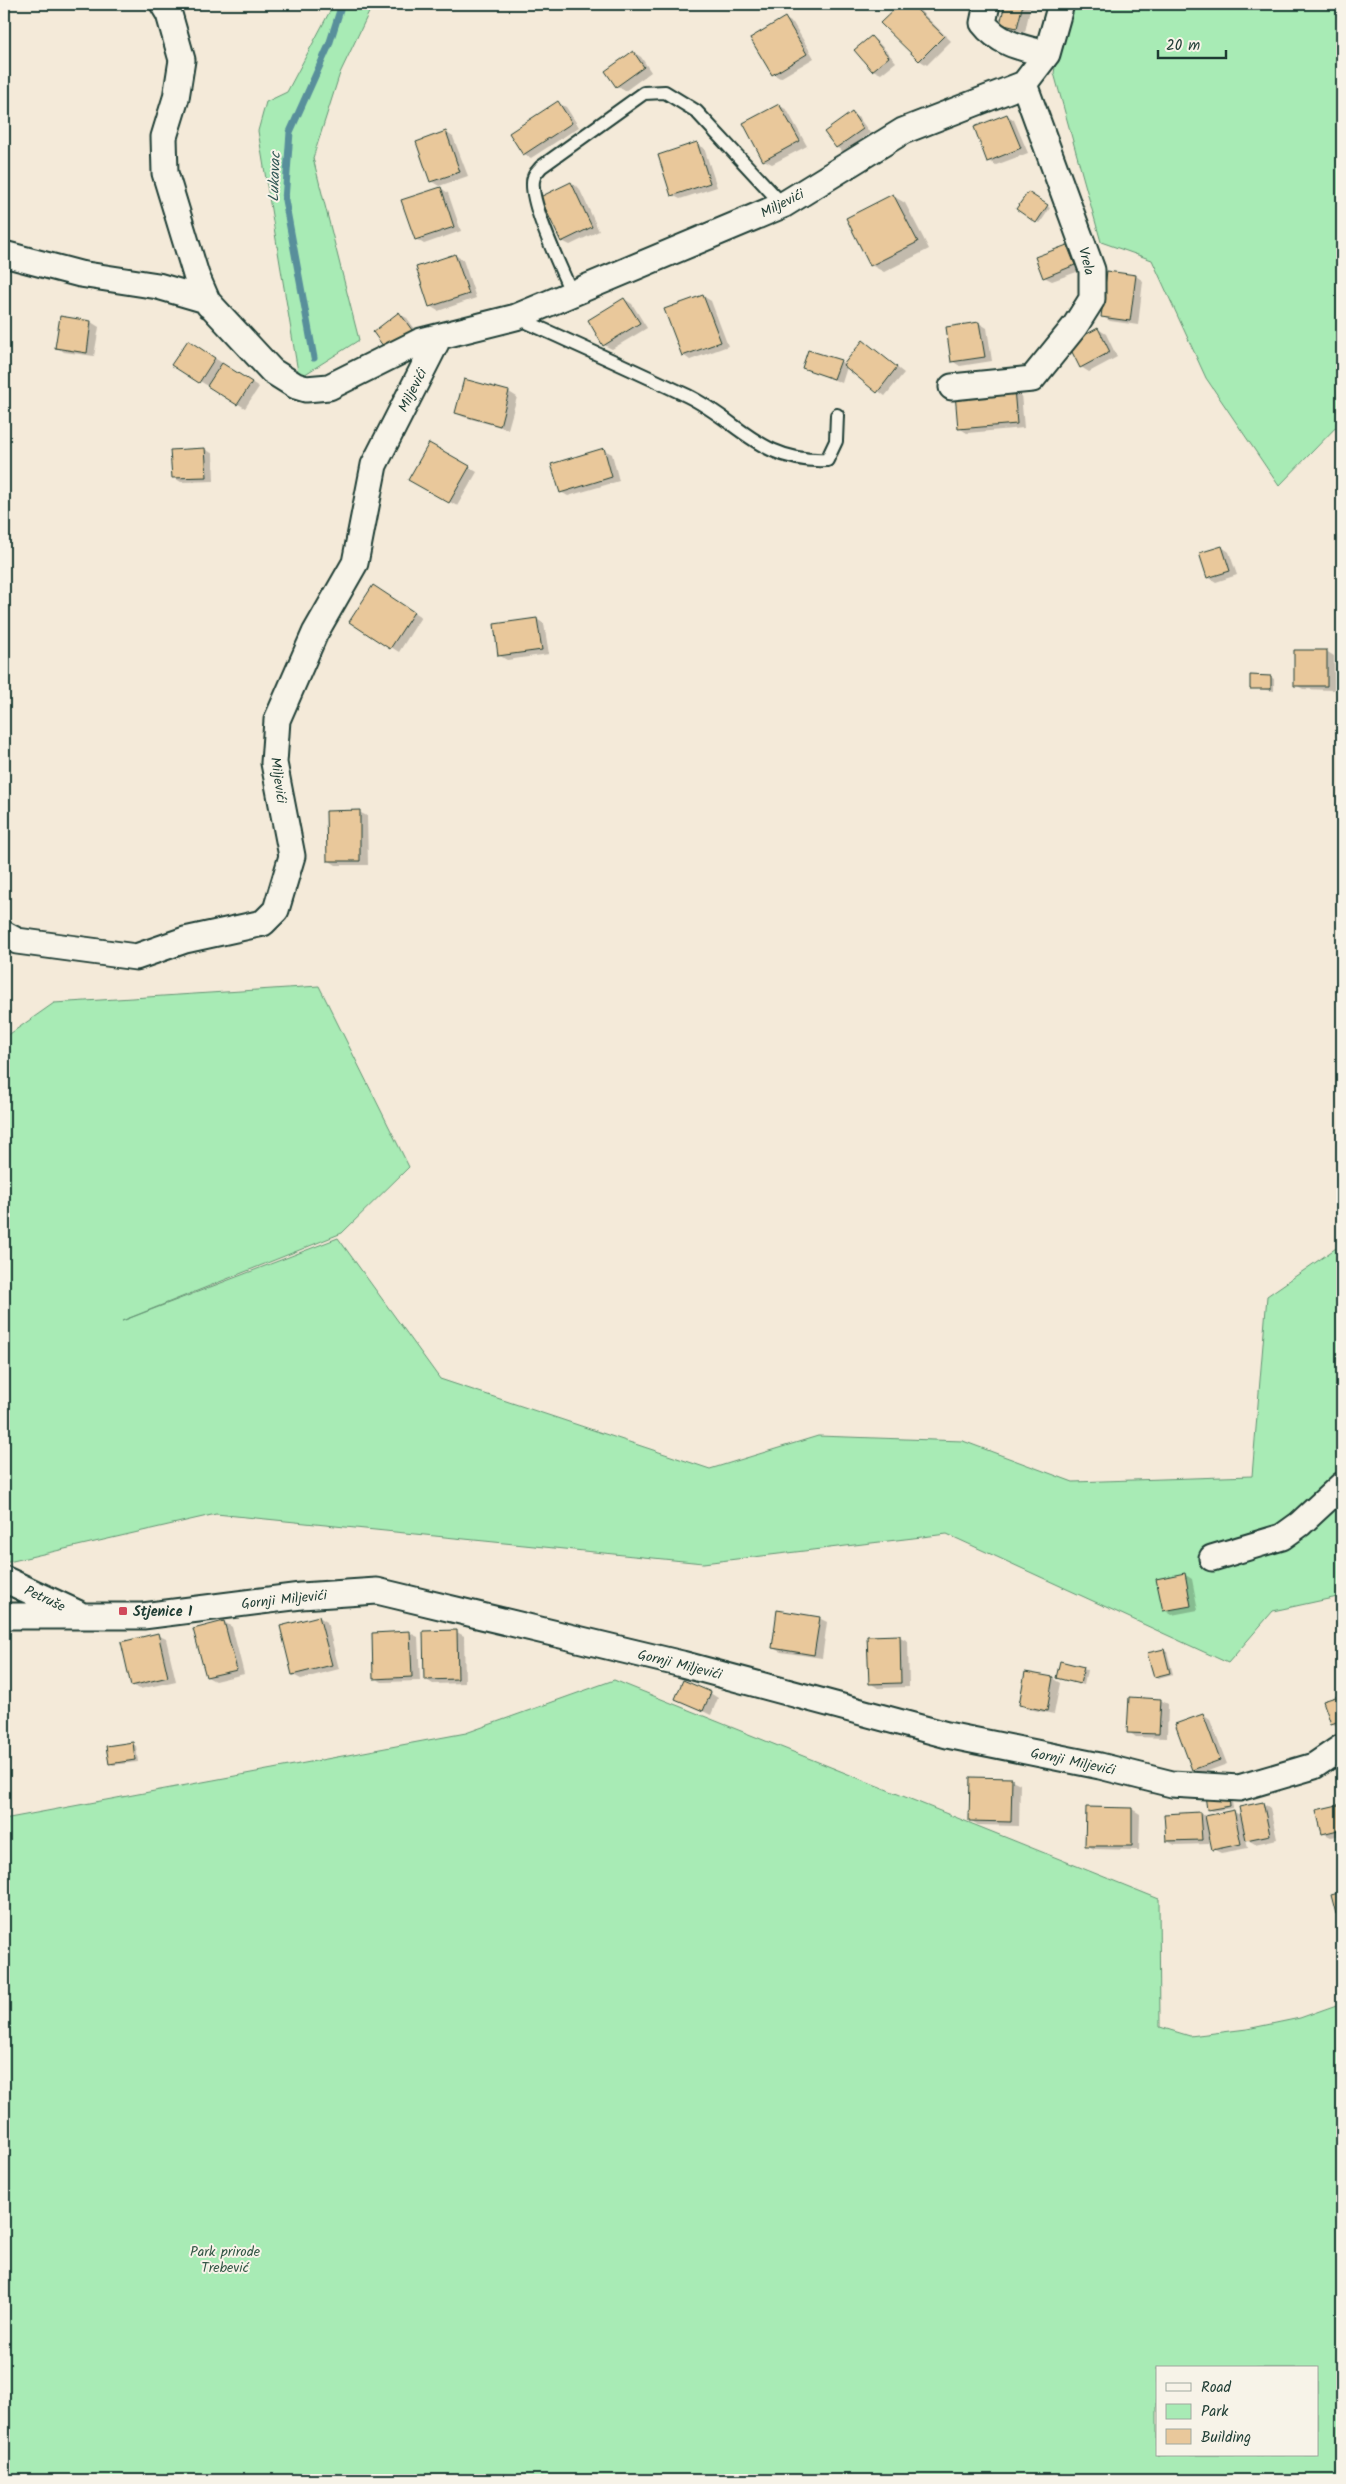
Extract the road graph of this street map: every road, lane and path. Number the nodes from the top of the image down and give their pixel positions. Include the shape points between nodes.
1 (163, 4) edge
2 (987, 4) edge
3 (1061, 4) edge
4 (1047, 54) junction
5 (1024, 84) junction
6 (783, 205) junction
7 (4, 254) edge
8 (571, 292) junction
9 (209, 305) junction
10 (516, 316) junction
11 (439, 337) junction
12 (952, 388) dead end
13 (837, 415) dead end
14 (4, 934) edge
15 (1342, 1485) edge
16 (1212, 1558) dead end
17 (4, 1579) edge
18 (4, 1616) edge
19 (86, 1617) junction
20 (1342, 1747) edge

1 - 9 street via 182,60 176,98 164,137 165,173 196,275
2 - 4 street via 983,23 992,35 1015,46
3 - 4 street
4 - 5 street
5 - 6 street, Miljevići via 904,131
5 - 12 street, Vrela via 1092,270 1092,299 1075,326 1032,379
6 - 8 street, Miljevići
6 - 8 lane via 696,111 665,92 644,93 541,167 534,177 538,213
7 - 9 street, Miljevići via 80,274 158,286 206,300
8 - 10 street, Miljevići
9 - 11 street, Miljevići via 272,371 306,389 330,387 399,351
10 - 11 street, Miljevići
10 - 13 lane via 690,397 783,456 806,461 827,460 836,441
11 - 14 street, Miljevići via 374,465 355,563 315,633 277,720 274,763 292,856 276,910 263,923 185,940 136,957 17,941
15 - 16 street via 1282,1537
17 - 19 street, Petruše
18 - 19 street, Gornji Miljevići
19 - 20 street, Gornji Miljevići via 143,1616 301,1596 378,1591 682,1664 946,1735 1172,1784 1238,1788 1314,1766

